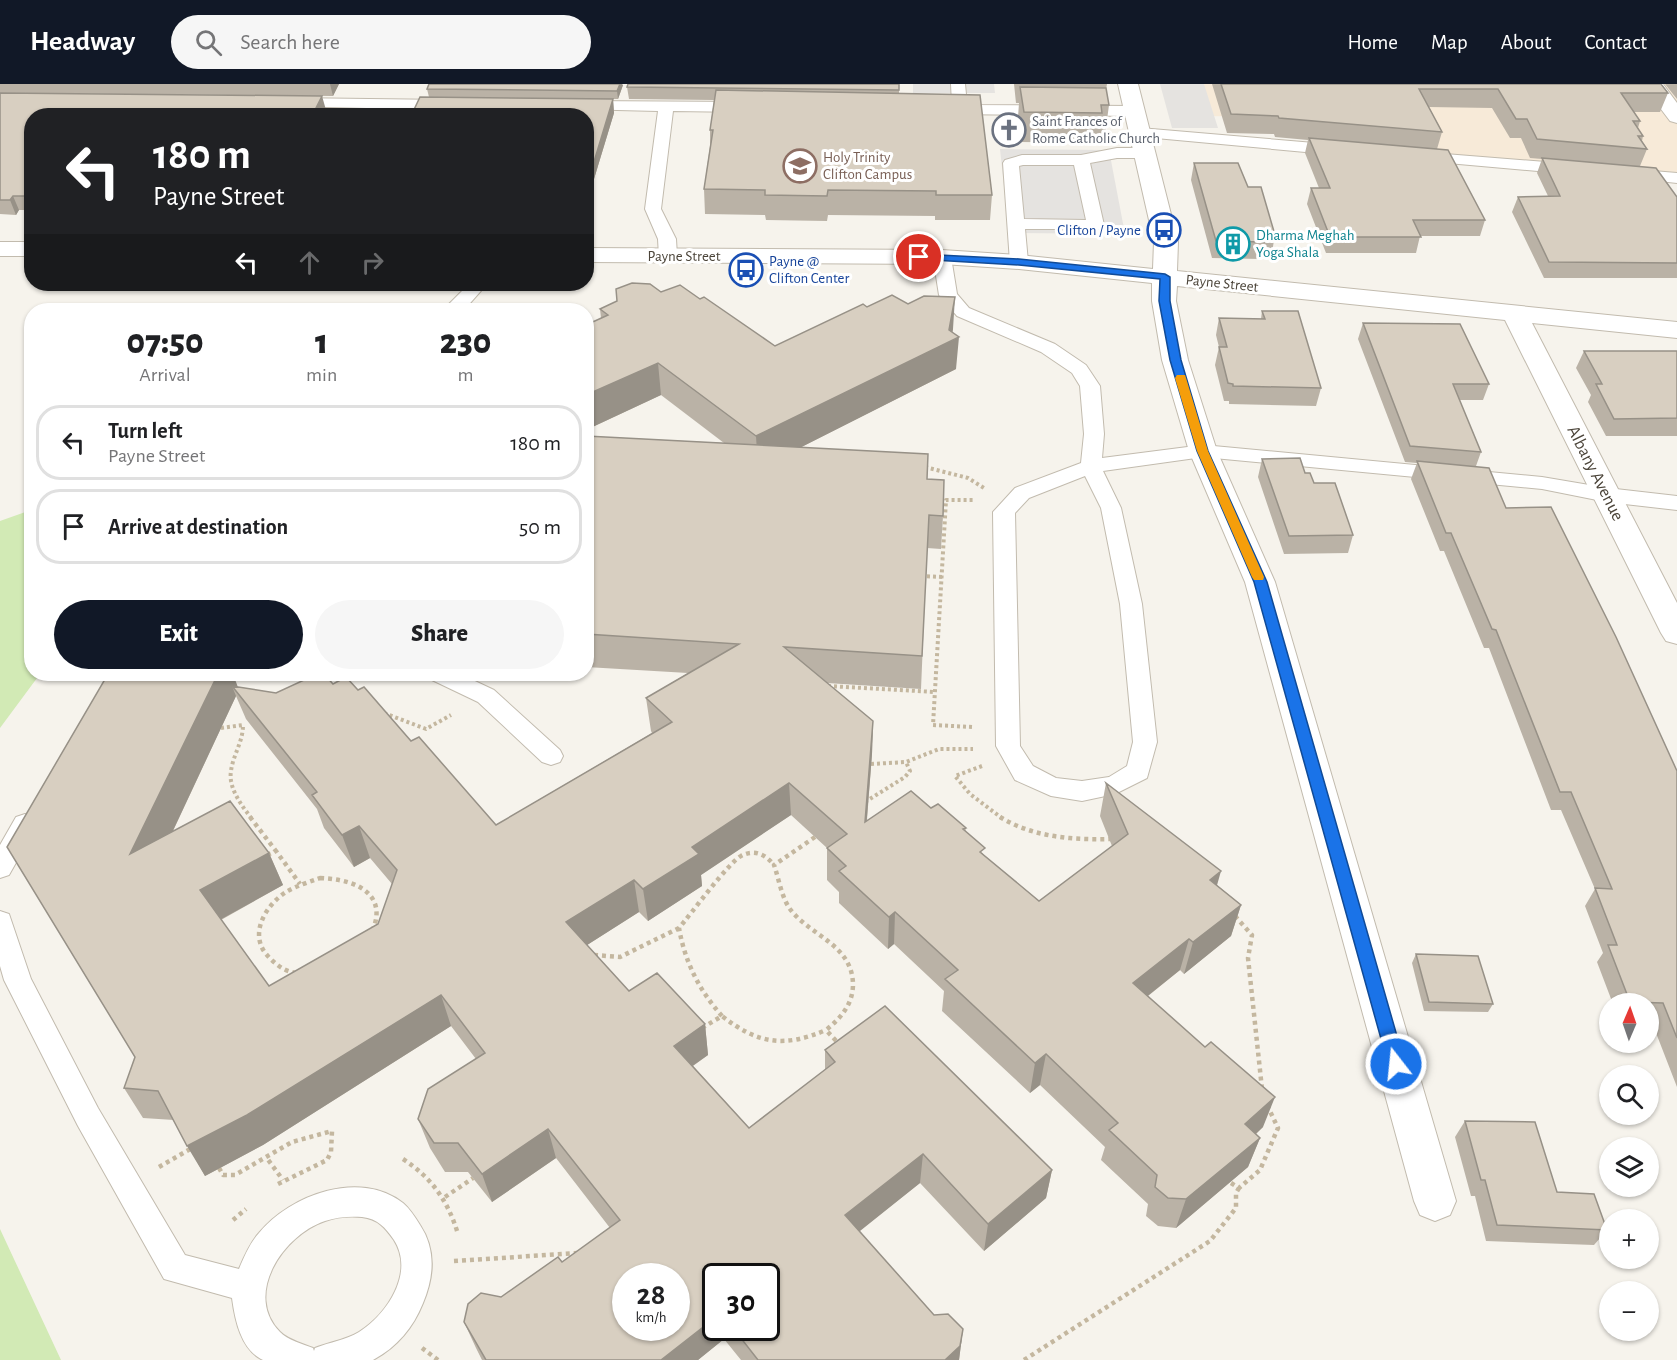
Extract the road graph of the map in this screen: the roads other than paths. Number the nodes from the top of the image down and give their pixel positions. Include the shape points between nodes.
1 (958, 84) edge
2 (1128, 84) edge
3 (1652, 84) edge
4 (277, 103) edge
5 (466, 105) edge
6 (560, 105) edge
7 (666, 106) junction
8 (760, 107) edge
9 (937, 109) edge
10 (960, 109) junction
11 (1134, 111) junction
12 (1677, 117) edge
13 (1142, 143) junction
14 (1358, 151) edge
15 (1406, 155) edge
16 (1081, 160) junction
17 (1582, 170) edge
18 (1618, 173) edge
19 (1677, 178) edge
20 (1017, 224) junction
21 (0, 249) edge
22 (24, 249) edge
23 (594, 255) edge
24 (668, 256) junction
25 (942, 257) junction
26 (1019, 262) junction
27 (1165, 277) junction
28 (472, 291) edge
29 (462, 303) edge
30 (1515, 314) junction
31 (1677, 330) edge
32 (1203, 451) junction
33 (1091, 466) junction
34 (1607, 495) junction
35 (1677, 503) edge
36 (1677, 633) edge
37 (455, 681) edge
38 (551, 756) dead end
39 (35, 806) edge
40 (0, 868) edge
41 (0, 922) edge
42 (1435, 1202) dead end
43 (249, 1287) junction
44 (301, 1360) edge
45 (327, 1360) edge

1 - 10 lane
2 - 11 street
3 - 12 street
4 - 5 lane
6 - 7 lane
7 - 8 lane
7 - 24 lane via 653,208 667,239
9 - 10 lane
10 - 11 lane
11 - 13 street
13 - 14 lane
13 - 16 lane
13 - 27 street via 1166,242
15 - 17 lane
16 - 20 lane via 1011,163
16 - 20 lane via 1096,225
18 - 19 lane
20 - 26 lane
21 - 22 street
23 - 24 street, Payne Street
24 - 25 street, Payne Street
25 - 26 street, Payne Street
25 - 33 lane via 948,295 963,312 1048,348 1079,369 1090,386 1094,434
26 - 27 street, Payne Street
27 - 30 street, Payne Street
27 - 32 street via 1164,301 1175,360
28 - 29 lane
30 - 31 street, Payne Street
30 - 34 street, Albany Avenue
32 - 33 lane
32 - 34 lane via 1542,483
32 - 42 street via 1260,582
33 - 33 lane via 1022,493 1004,512 1008,746 1024,773 1051,787 1082,791 1115,785 1138,771 1145,742 1131,604 1111,508
34 - 35 lane
34 - 36 street, Albany Avenue
37 - 38 lane via 486,696
39 - 40 lane
41 - 43 lane via 18,980 87,1117 175,1268
43 - 44 lane via 252,1322 264,1342 284,1356
43 - 45 lane via 265,1248 285,1225 311,1209 340,1201 368,1202 391,1212 408,1229 417,1253 416,1280 405,1308 388,1330 364,1349

